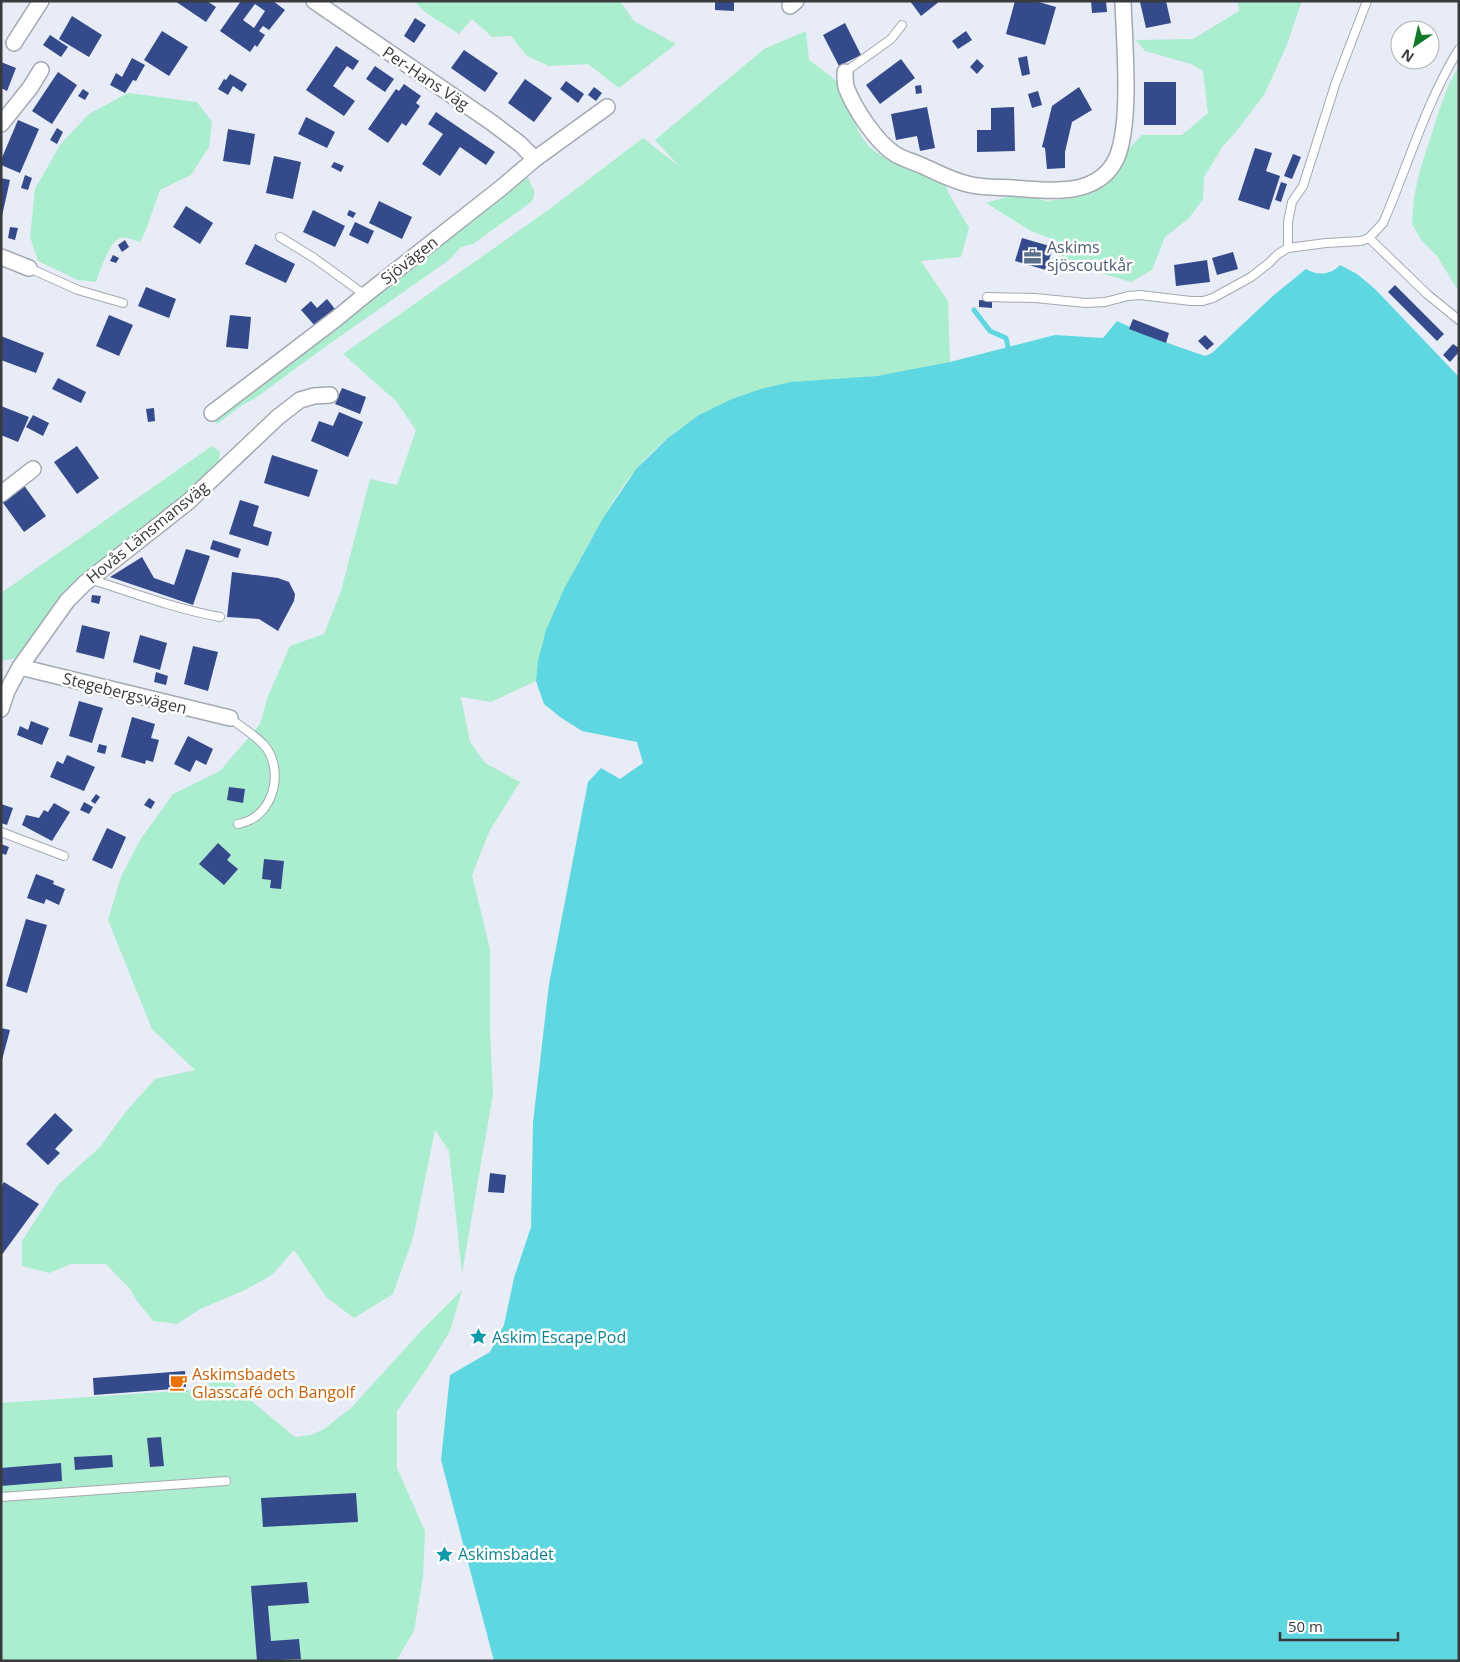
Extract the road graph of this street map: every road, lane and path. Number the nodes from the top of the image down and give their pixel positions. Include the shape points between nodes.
1 (40, 1) edge
2 (314, 1) edge
3 (1123, 1) edge
4 (1367, 1) edge
5 (902, 25) dead end
6 (14, 43) dead end
7 (1459, 49) edge
8 (41, 70) dead end
9 (845, 72) joint
10 (606, 107) dead end
11 (1, 124) edge
12 (535, 159) junction
13 (280, 236) dead end
14 (1369, 238) junction
15 (1288, 248) junction
16 (1, 257) edge
17 (28, 268) joint
18 (365, 295) junction
19 (987, 297) dead end
20 (123, 302) dead end
21 (1459, 320) edge
22 (330, 395) dead end
23 (212, 414) dead end
24 (33, 469) dead end
25 (1, 494) edge
26 (90, 579) junction
27 (220, 617) dead end
28 (20, 667) junction
29 (1, 709) edge
30 (230, 718) joint
31 (238, 824) dead end
32 (1, 832) edge
33 (64, 856) dead end
34 (226, 1481) dead end
35 (1, 1497) edge

1 - 6 street
2 - 12 street, Per-Hans Väg via 491,122
3 - 9 street via 1124,123 1120,150 1108,172 1086,186 1048,191 972,185 894,153 879,140 854,104 846,85
4 - 15 lane via 1336,82 1303,186 1292,202
5 - 9 lane via 879,49
7 - 14 lane via 1446,70 1383,223
8 - 11 street
10 - 12 street, Sjövägen
12 - 18 street, Sjövägen
13 - 18 lane
14 - 15 lane
14 - 21 lane
15 - 19 lane via 1252,276 1202,301 1140,295 1086,303
16 - 17 street
17 - 20 lane via 78,290
18 - 23 street, Sjövägen
22 - 26 street, Hovås Länsmansväg via 300,400 278,416 188,502
24 - 25 street
26 - 27 lane
26 - 28 street, Hovås Länsmansväg via 68,601
28 - 29 street, Hovås Länsmansväg
28 - 30 street, Stegebergsvägen
30 - 31 lane via 265,746 274,769 273,793 266,804 250,820
32 - 33 lane
34 - 35 lane

